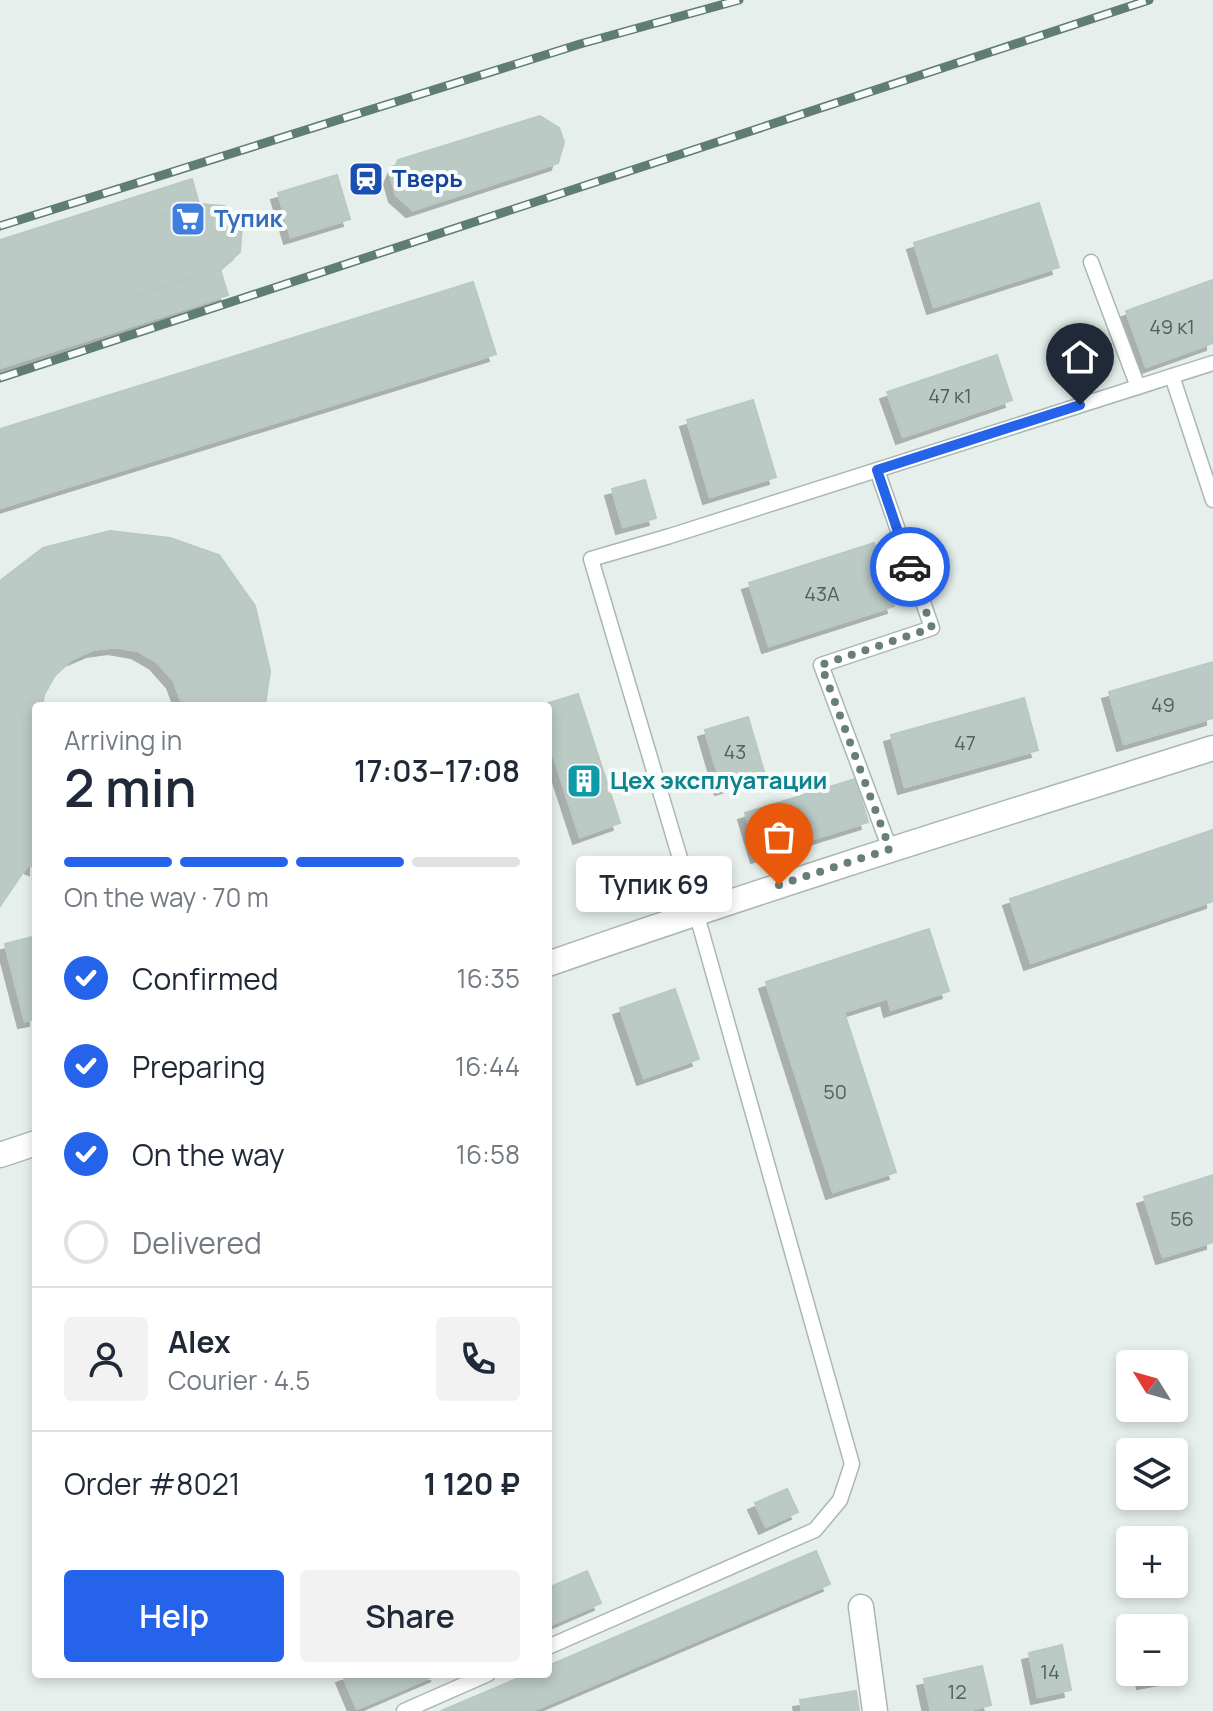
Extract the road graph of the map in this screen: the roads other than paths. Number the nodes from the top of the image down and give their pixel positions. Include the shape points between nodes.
1 (1091, 262) dead end
2 (1213, 363) edge
3 (1172, 376) junction
4 (1138, 387) junction
5 (877, 470) junction
6 (1213, 500) edge
7 (1213, 748) edge
8 (890, 849) junction
9 (696, 912) junction
10 (552, 963) edge
11 (32, 1144) edge
12 (0, 1155) edge
13 (861, 1607) dead end
14 (552, 1645) edge
15 (479, 1678) edge
16 (404, 1711) edge
17 (875, 1711) edge

1 - 4 lane
2 - 3 lane
3 - 4 lane
3 - 6 lane
4 - 5 lane
5 - 8 lane via 932,628 821,665
5 - 9 lane via 591,559
7 - 8 street
8 - 9 street
9 - 10 street
9 - 14 lane via 852,1464 840,1500 815,1530
11 - 12 street
13 - 17 street
15 - 16 lane

